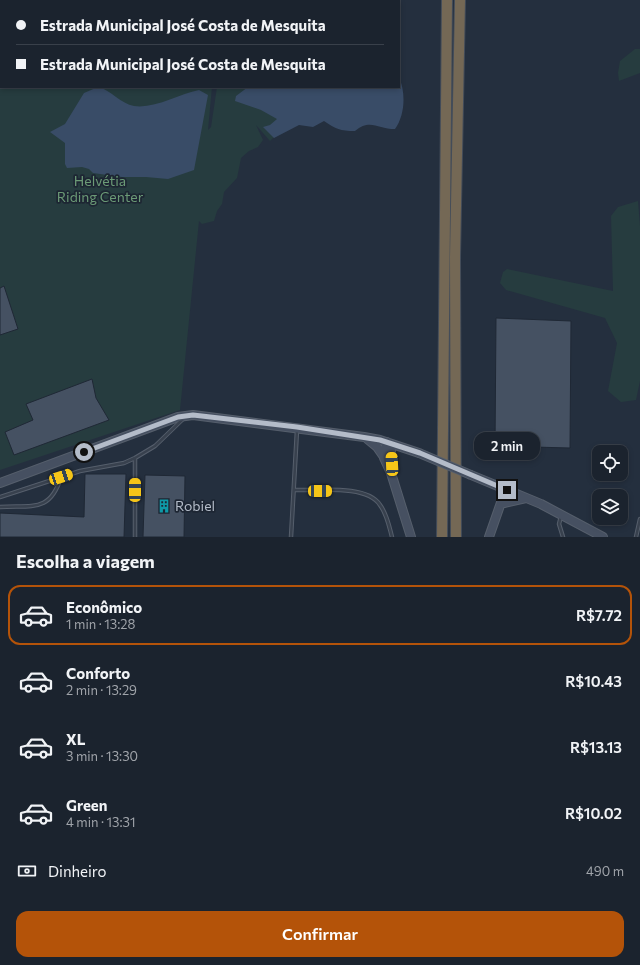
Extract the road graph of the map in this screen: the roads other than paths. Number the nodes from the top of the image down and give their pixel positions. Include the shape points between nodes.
1 (447, 0) edge
2 (460, 0) edge
3 (186, 415) junction
4 (297, 427) junction
5 (364, 437) junction
6 (387, 442) junction
7 (408, 449) junction
8 (135, 458) junction
9 (384, 458) junction
10 (392, 464) junction
11 (391, 473) junction
12 (61, 477) junction
13 (490, 482) junction
14 (0, 483) edge
15 (294, 490) junction
16 (507, 490) junction
17 (0, 497) edge
18 (526, 498) junction
19 (501, 506) junction
20 (0, 507) edge
21 (561, 515) junction
22 (640, 519) edge
23 (134, 537) edge
24 (291, 537) edge
25 (392, 537) edge
26 (410, 537) edge
27 (442, 537) edge
28 (456, 537) edge
29 (489, 537) edge
30 (563, 537) edge
31 (603, 537) edge
32 (636, 537) edge

1 - 27 highway
2 - 28 highway via 455,257
3 - 4 main road
3 - 8 lane via 155,446
3 - 14 main road
4 - 5 main road
4 - 15 lane
5 - 6 main road
5 - 9 main road via 377,446
6 - 7 main road
6 - 9 main road
6 - 10 main road via 391,450
7 - 10 main road via 396,454
7 - 13 main road, bridge
8 - 12 lane via 124,463
8 - 23 lane
9 - 11 main road
10 - 11 main road
11 - 26 main road
12 - 17 lane
12 - 20 lane via 56,491 47,502
13 - 16 main road
13 - 19 main road
15 - 24 lane
15 - 25 lane via 360,491 372,496 388,519
16 - 18 main road
16 - 19 main road
18 - 19 main road
18 - 21 main road
19 - 29 main road
21 - 30 lane via 559,524
21 - 31 main road
22 - 32 lane

